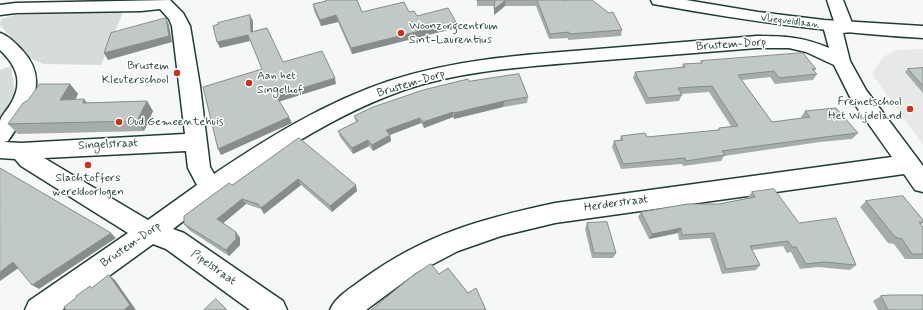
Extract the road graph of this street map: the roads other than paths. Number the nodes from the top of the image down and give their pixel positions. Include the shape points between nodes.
1 (659, 0) edge
2 (835, 0) edge
3 (163, 1) edge
4 (0, 10) edge
5 (839, 27) junction
6 (923, 32) edge
7 (0, 40) edge
8 (841, 61) junction
9 (0, 135) edge
10 (195, 142) junction
11 (10, 150) edge
12 (909, 164) junction
13 (923, 183) edge
14 (210, 188) junction
15 (150, 232) junction
16 (39, 310) edge
17 (273, 310) edge
18 (344, 310) edge

1 - 5 street, Vliegveldlaan via 738,15
2 - 5 street
3 - 4 street via 141,6
3 - 10 street via 177,17 181,26
5 - 6 street, Vliegveldlaan
5 - 8 street
7 - 9 street via 23,64 27,81 25,100
8 - 12 street via 858,94
8 - 14 street, Brustem-Dorp via 812,48 789,42 757,42 471,67 398,86 352,104 321,119
10 - 11 street, Singelstraat
10 - 14 street via 199,168
11 - 15 street, Singelstraat
12 - 13 street
12 - 18 street, Herderstraat via 554,213 505,224 466,236 417,258
14 - 15 street, Brustem-Dorp
15 - 16 street, Brustem-Dorp
15 - 17 street, Pipelstraat via 175,241

